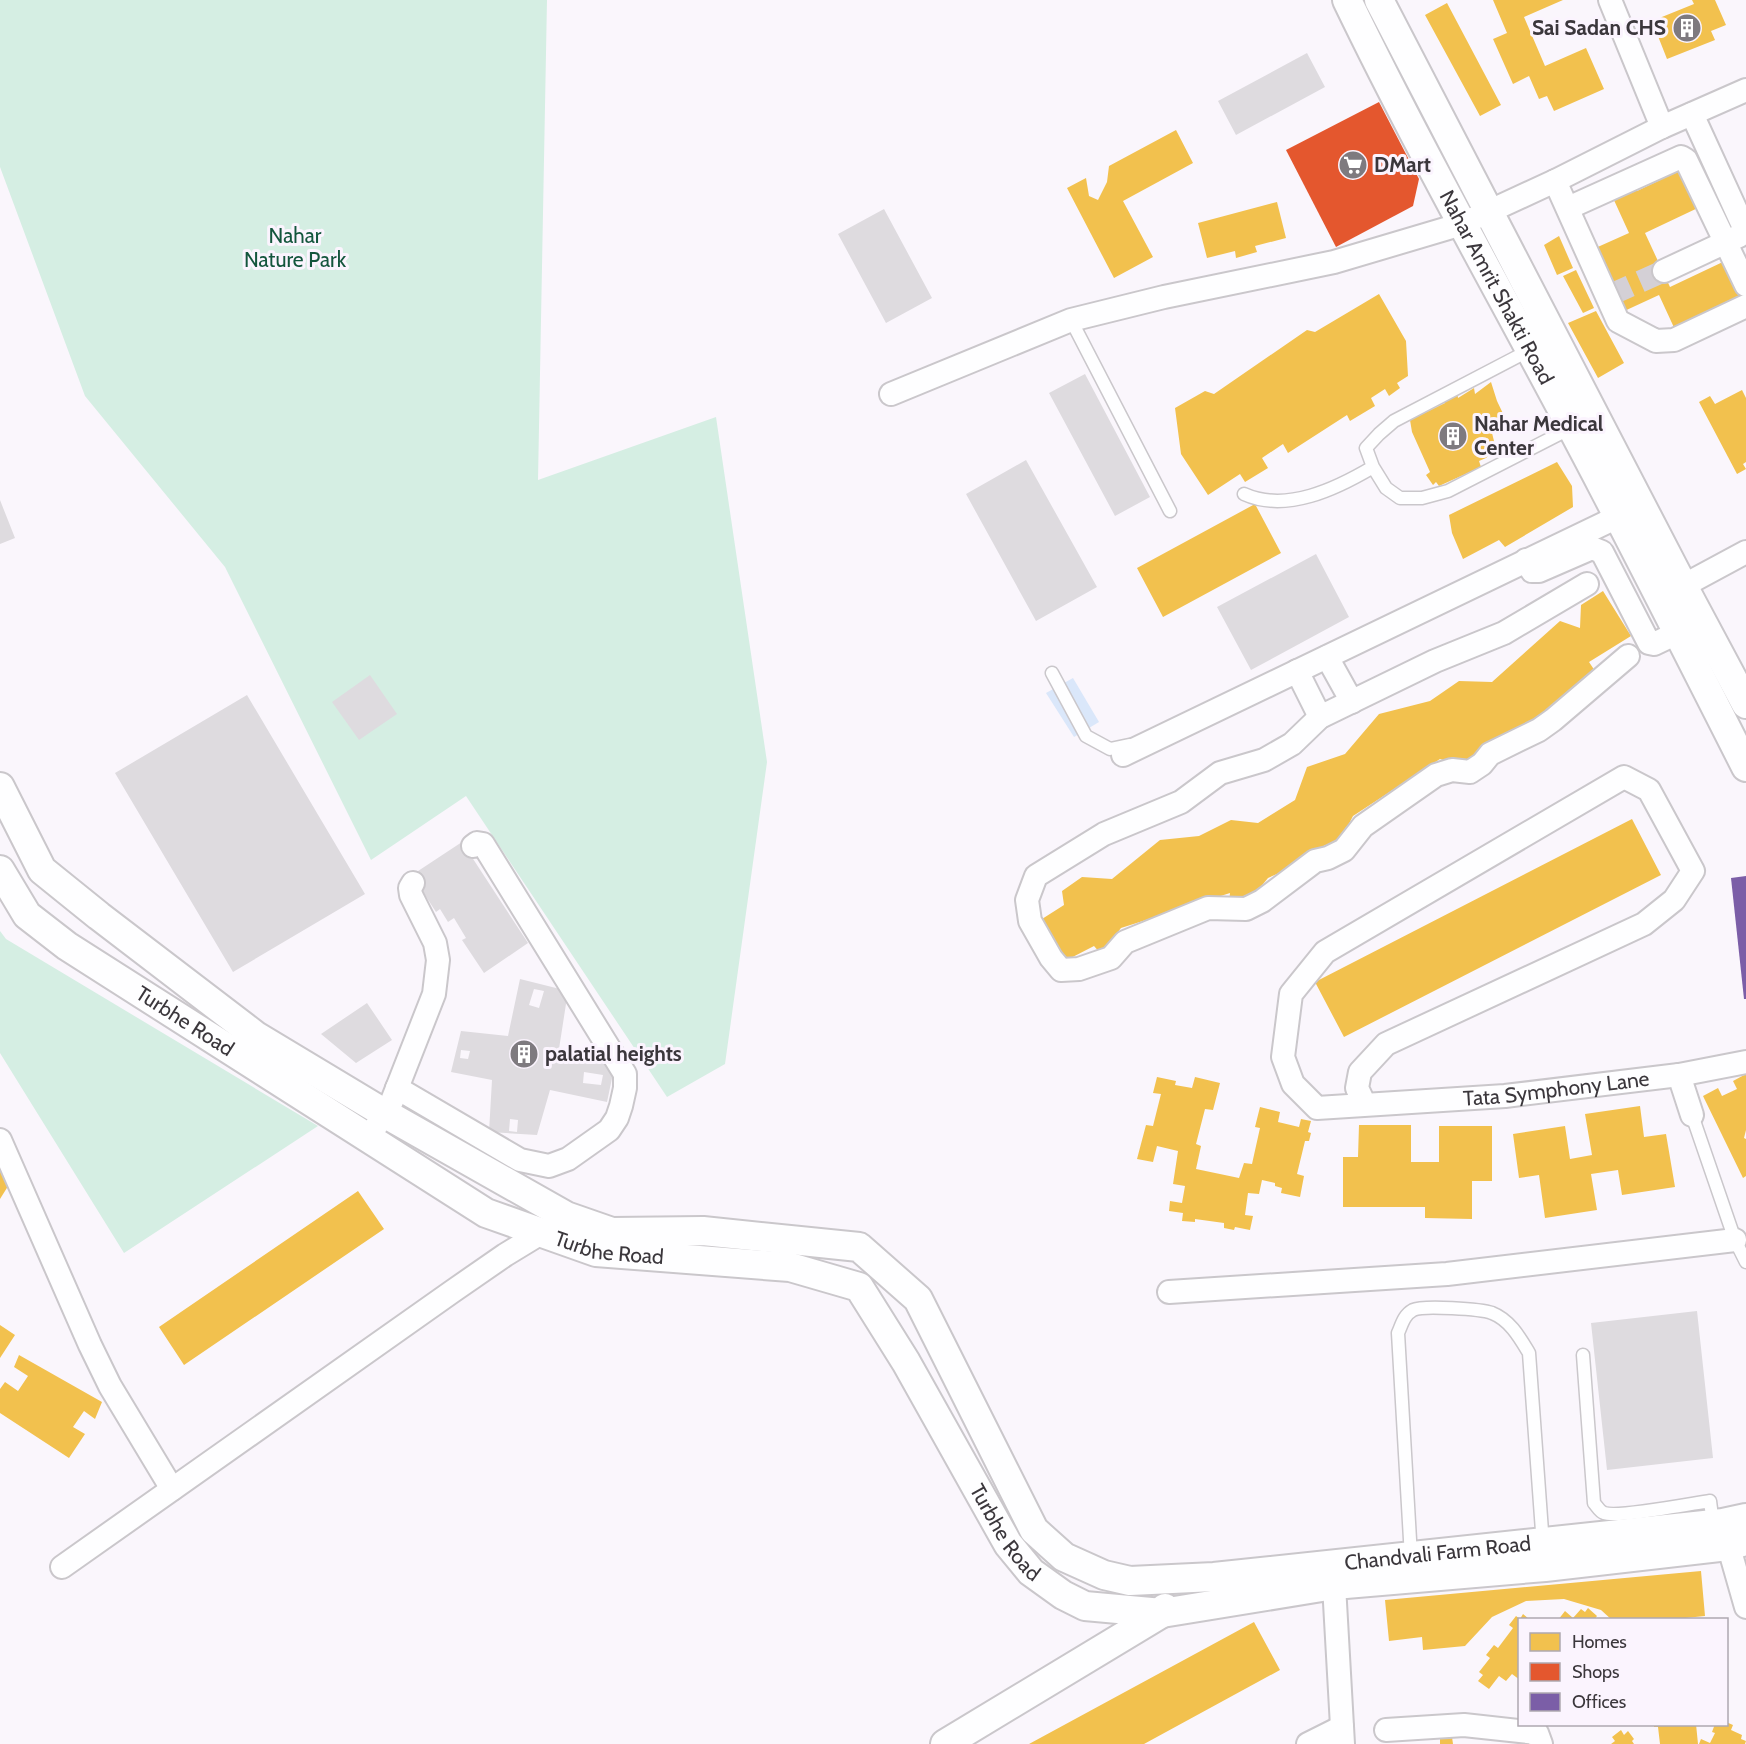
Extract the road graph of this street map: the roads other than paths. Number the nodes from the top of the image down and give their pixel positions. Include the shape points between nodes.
1 (1347, 0) edge
2 (1379, 0) edge
3 (1610, 0) edge
4 (1402, 45) junction
5 (1376, 59) junction
6 (1746, 90) edge
7 (1692, 114) junction
8 (1662, 127) junction
9 (1555, 181) junction
10 (1568, 207) junction
11 (1489, 211) junction
12 (1462, 224) junction
13 (1746, 232) edge
14 (1726, 243) junction
15 (1664, 271) tunnel mouth
16 (1746, 285) edge
17 (1746, 306) edge
18 (1071, 320) junction
19 (1530, 350) junction
20 (891, 394) dead end
21 (1583, 422) junction
22 (1373, 467) junction
23 (1244, 494) dead end
24 (1627, 506) junction
25 (1170, 511) dead end
26 (1746, 552) edge
27 (1526, 560) junction
28 (1587, 584) dead end
29 (1672, 593) junction
30 (1677, 633) junction
31 (1628, 656) dead end
32 (1327, 657) junction
33 (1297, 671) junction
34 (1052, 673) dead end
35 (1352, 702) junction
36 (1746, 704) edge
37 (1320, 717) junction
38 (1123, 755) dead end
39 (1746, 767) edge
40 (0, 787) edge
41 (473, 846) dead end
42 (0, 870) edge
43 (56, 881) junction
44 (413, 883) dead end
45 (27, 915) junction
46 (252, 1049) junction
47 (1746, 1062) edge
48 (1678, 1075) junction
49 (391, 1100) junction
50 (1365, 1105) junction
51 (1692, 1115) joint
52 (368, 1139) junction
53 (0, 1140) edge
54 (566, 1216) junction
55 (543, 1233) junction
56 (1735, 1240) junction
57 (1746, 1262) edge
58 (905, 1288) junction
59 (1169, 1292) dead end
60 (877, 1315) junction
61 (1583, 1355) dead end
62 (172, 1489) junction
63 (1731, 1530) edge
64 (1625, 1535) junction
65 (1544, 1554) junction
66 (62, 1567) dead end
67 (1411, 1567) junction
68 (1185, 1578) junction
69 (1334, 1585) junction
70 (1746, 1607) edge
71 (1162, 1613) junction
72 (1386, 1730) dead end
73 (1342, 1735) edge
74 (945, 1744) edge
75 (1308, 1744) edge
76 (1540, 1744) edge

1 - 5 street, Nahar Amrit Shakti Road
2 - 4 street, Nahar Amrit Shakti Road
3 - 8 street
4 - 5 street
4 - 11 street, Nahar Amrit Shakti Road
5 - 12 street, Nahar Amrit Shakti Road
6 - 7 street
7 - 8 street
7 - 13 street
8 - 9 street
9 - 10 street
9 - 11 street
10 - 14 street via 1681,157 1686,160
10 - 17 street via 1618,321 1656,341 1674,340
11 - 12 street
11 - 21 street, Nahar Amrit Shakti Road
12 - 18 street via 1334,262
12 - 19 street, Nahar Amrit Shakti Road
13 - 14 street
14 - 15 street
14 - 16 street
18 - 20 street
18 - 25 lane
19 - 21 street, Nahar Amrit Shakti Road
19 - 22 lane via 1394,421 1366,448
21 - 22 lane via 1448,491 1422,498 1400,498 1386,488
21 - 24 street, Nahar Amrit Shakti Road
22 - 23 lane via 1325,491 1286,501 1255,499
24 - 27 street
24 - 29 street, Nahar Amrit Shakti Road
24 - 34 lane via 1131,745 1110,749 1086,736
26 - 29 street
27 - 30 street via 1532,571 1539,571 1592,548 1602,552 1648,643
27 - 32 street
28 - 35 street via 1504,633
29 - 30 street, Nahar Amrit Shakti Road
29 - 36 street, Nahar Amrit Shakti Road
30 - 39 street, Nahar Amrit Shakti Road
31 - 37 street via 1539,730 1490,754 1470,772 1452,770 1436,775 1363,826 1344,850 1315,861 1262,901 1246,909 1208,908 1125,942 1111,958 1079,969 1061,970 1030,921 1027,900 1036,876 1104,834 1181,802 1220,773 1264,760 1292,744
32 - 33 street
32 - 35 street
33 - 37 street
33 - 38 street
35 - 37 street
40 - 43 street via 42,870
41 - 49 street via 483,844 625,1074 621,1106 609,1130 568,1159 549,1166 520,1160
42 - 45 street, Turbhe Road
43 - 45 street
43 - 46 street
44 - 49 street via 411,895 435,943 437,972 434,994
45 - 46 street, Turbhe Road via 67,946
46 - 49 street, Chandvali Farm Road
46 - 52 street, Turbhe Road
47 - 48 street, Tata Symphony Lane
48 - 50 street, Tata Symphony Lane via 1505,1096
48 - 51 street
49 - 52 street
49 - 54 street, Chandvali Farm Road
50 - 50 street, Tata Symphony Lane via 1317,1108 1293,1084 1283,1057 1291,994 1324,952 1624,777 1649,790 1693,871 1674,900 1644,924 1386,1044 1360,1072 1357,1088
51 - 56 lane
52 - 55 street, Turbhe Road via 486,1213
53 - 62 street via 110,1386
54 - 55 street
54 - 58 street, Chandvali Farm Road via 612,1232 703,1231 859,1247
55 - 60 street, Turbhe Road via 596,1252 790,1267 859,1287
55 - 62 street via 505,1255
56 - 57 lane
56 - 59 street via 1448,1274
58 - 60 street
58 - 68 street, Chandvali Farm Road via 918,1299 1034,1530 1064,1557 1104,1575 1130,1581
60 - 71 street, Turbhe Road via 1008,1544 1031,1572 1085,1606
61 - 64 lane via 1594,1503
62 - 66 street
63 - 64 street, Chandvali Farm Road
63 - 64 lane via 1710,1501
63 - 70 street
64 - 65 street, Chandvali Farm Road
65 - 67 street, Chandvali Farm Road
65 - 67 lane via 1529,1353 1514,1329 1492,1313 1462,1308 1414,1309 1404,1318 1398,1333
67 - 68 street, Chandvali Farm Road
67 - 69 street, Chandvali Farm Road
68 - 71 street
69 - 71 street, Chandvali Farm Road
69 - 73 street
71 - 74 street
72 - 76 street via 1464,1725 1537,1733
73 - 75 street

